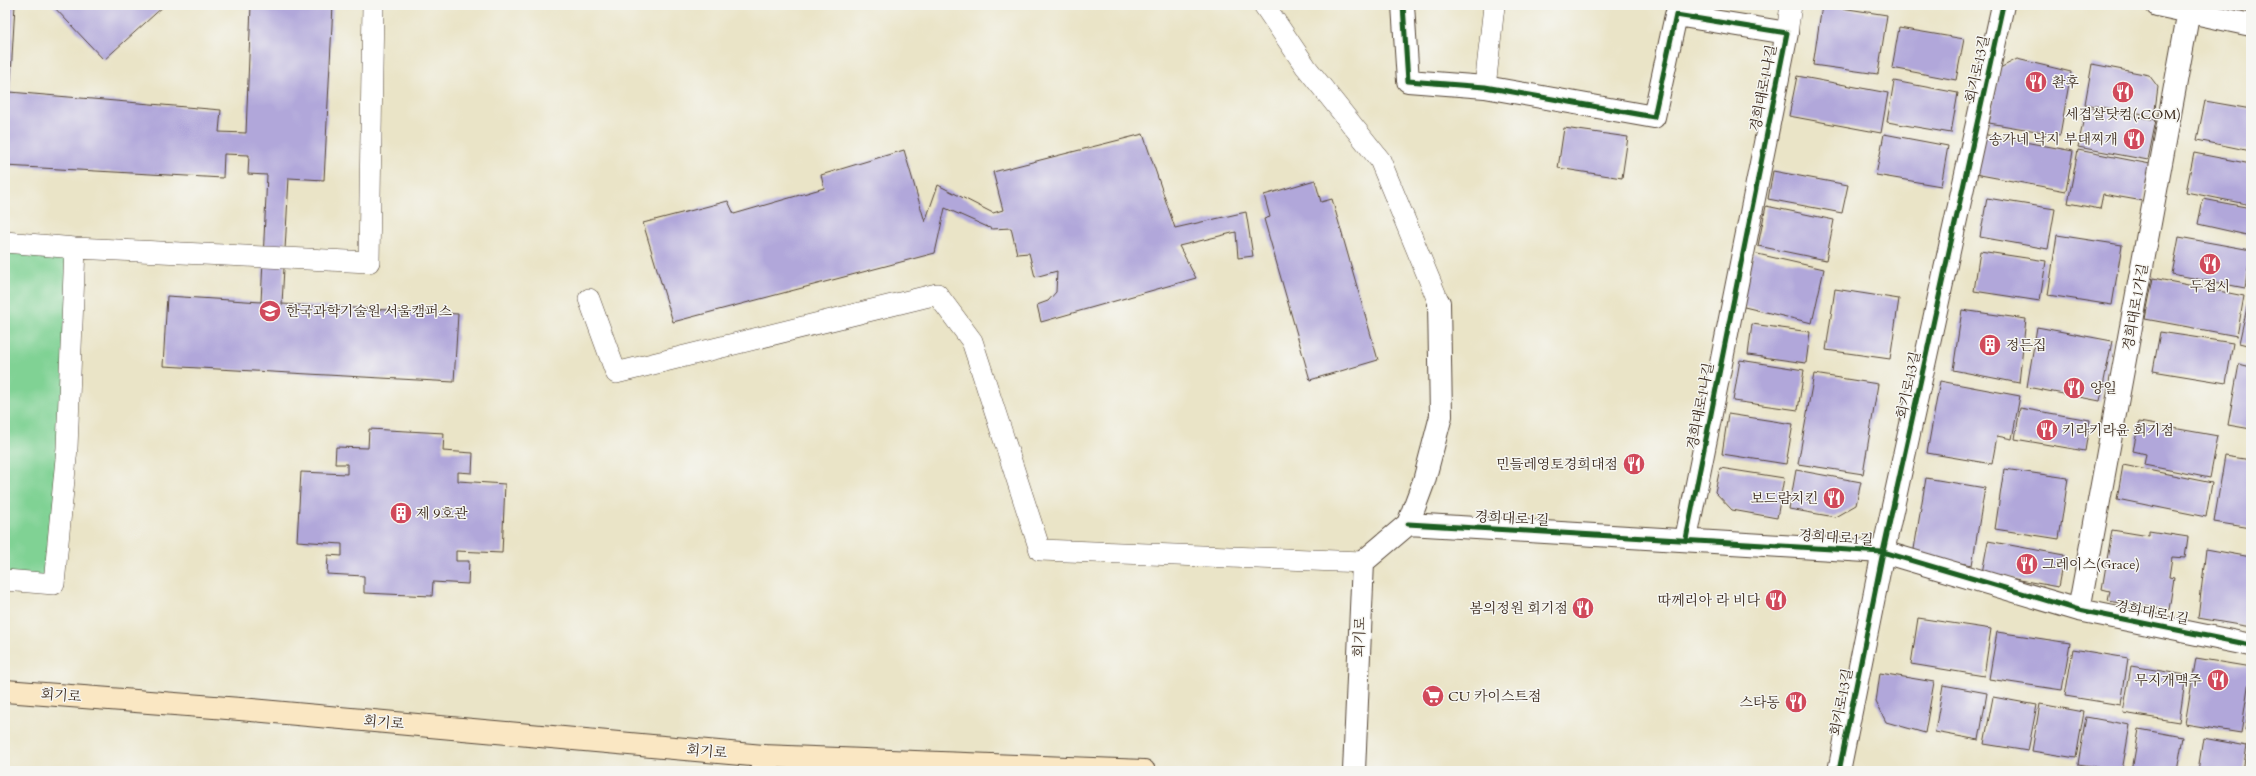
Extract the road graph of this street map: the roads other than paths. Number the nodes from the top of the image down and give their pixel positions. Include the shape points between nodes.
1 (373, 5) edge
2 (1264, 5) edge
3 (1403, 5) edge
4 (1792, 5) edge
5 (2003, 5) edge
6 (2157, 5) edge
7 (1494, 6) dead end
8 (2190, 8) edge
9 (2251, 25) edge
10 (1787, 33) junction
11 (1485, 87) junction
12 (5, 242) edge
13 (76, 248) junction
14 (589, 299) dead end
15 (1439, 303) joint
16 (1408, 524) junction
17 (1686, 539) junction
18 (1884, 552) junction
19 (1363, 562) junction
20 (5, 580) edge
21 (2079, 610) junction
22 (2251, 645) edge
23 (5, 691) edge
24 (763, 763) edge
25 (1144, 771) edge
26 (1354, 771) edge
27 (1839, 771) edge

1 - 13 lane via 369,262
2 - 15 lane via 1306,67 1380,160
3 - 11 street, 경희대로1나길 via 1408,81
4 - 10 lane
5 - 18 street, 회기로13길
6 - 8 street
7 - 11 lane
8 - 9 street
8 - 21 street, 경희대로1가길
10 - 11 street, 경희대로1나길 via 1676,15 1654,118
10 - 17 street, 경희대로1나길
12 - 13 lane
13 - 20 lane via 67,448 54,584
14 - 19 lane via 616,373 937,294 972,341 1040,550
15 - 16 street via 1441,416 1424,481
16 - 17 street, 경희대로1길
16 - 19 street
17 - 18 street, 경희대로1길
18 - 21 street, 경희대로1길
18 - 27 street, 회기로13길
19 - 26 street, 회기로
21 - 22 street, 경희대로1길
23 - 24 main road, 회기로 via 240,709
24 - 25 main road, 회기로

